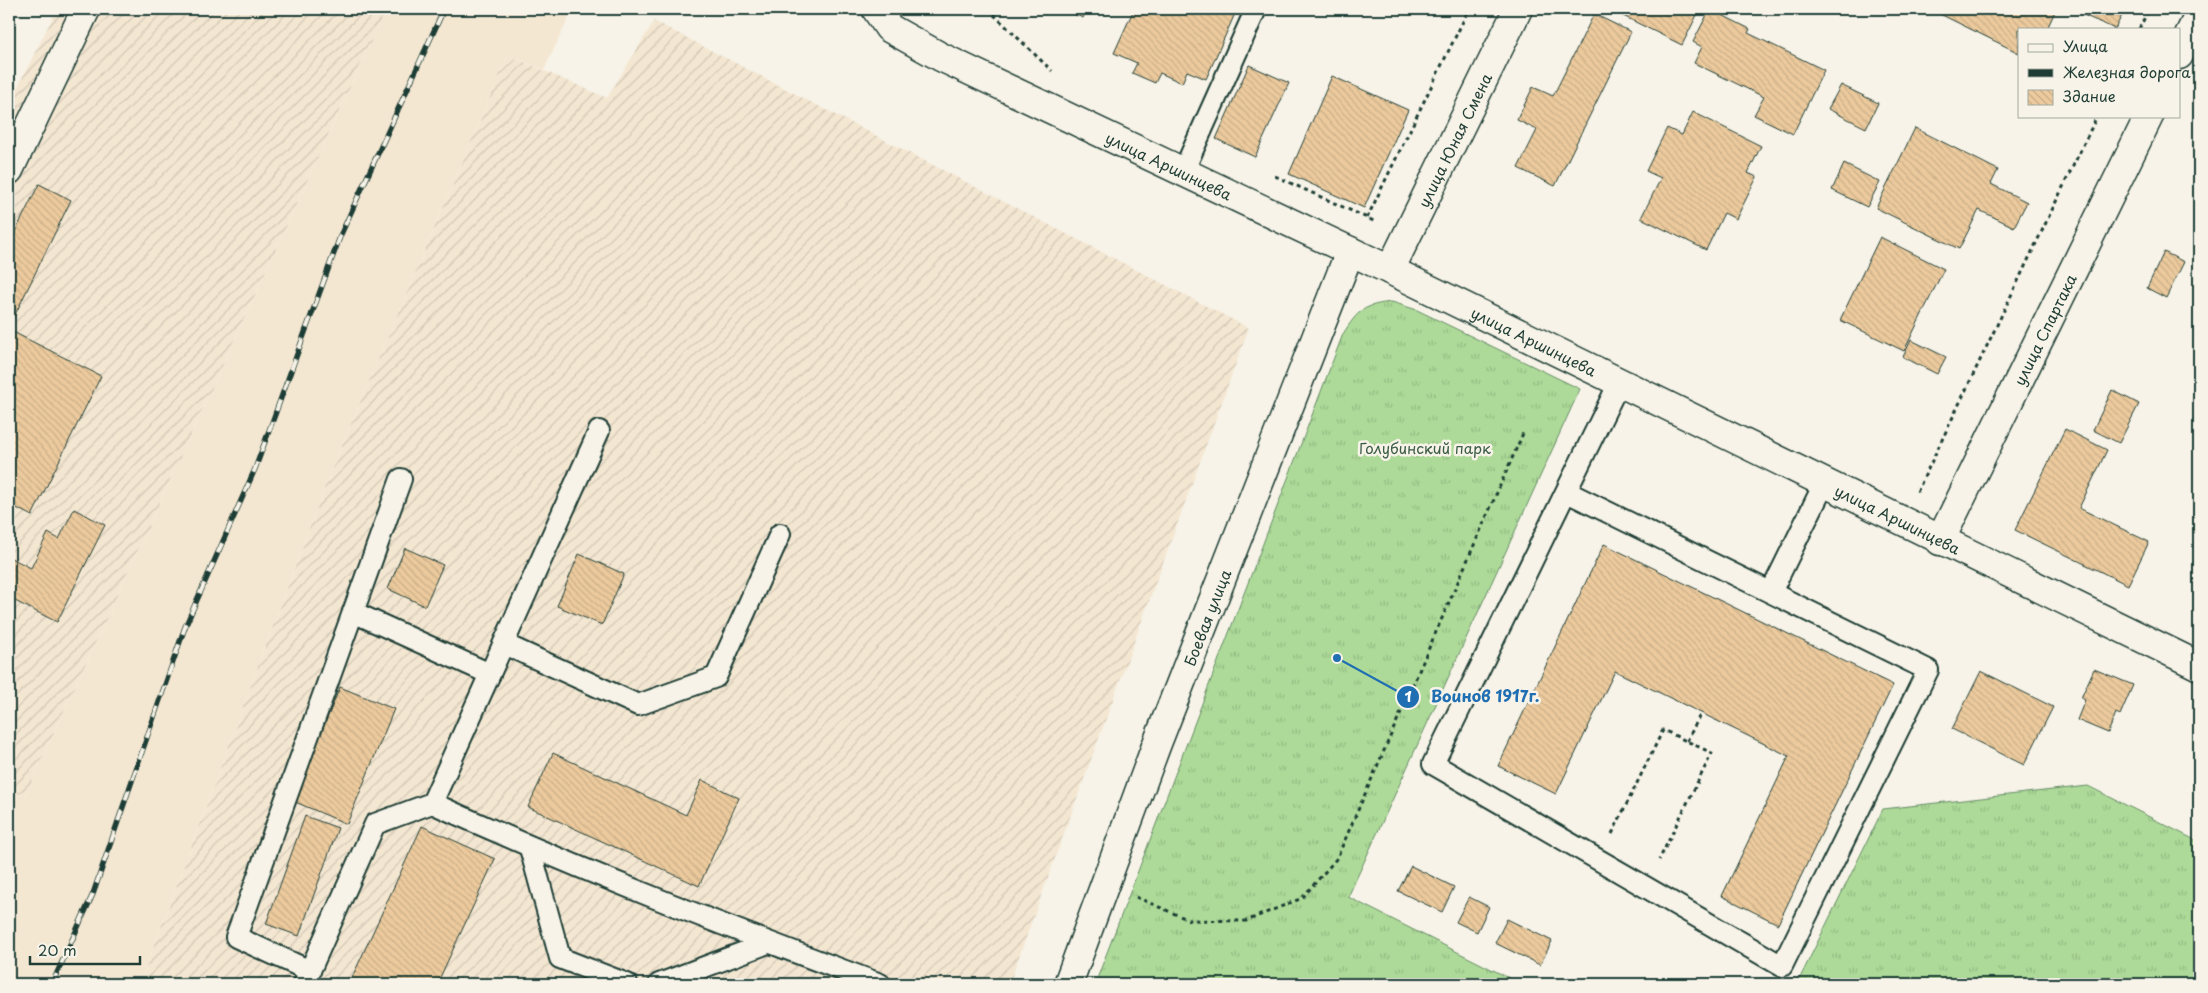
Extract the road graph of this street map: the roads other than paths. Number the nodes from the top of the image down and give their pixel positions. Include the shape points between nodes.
1 (86, 9) edge
2 (876, 9) edge
3 (1256, 9) edge
4 (1518, 9) edge
5 (2199, 15) edge
6 (2180, 54) edge
7 (2148, 118) edge
8 (9, 170) edge
9 (1183, 172) junction
10 (1350, 251) junction
11 (1390, 270) junction
12 (1620, 383) junction
13 (599, 431) dead end
14 (401, 480) dead end
15 (1824, 484) junction
16 (1567, 492) junction
17 (780, 534) dead end
18 (1940, 541) junction
19 (1771, 592) junction
20 (353, 612) junction
21 (504, 644) junction
22 (2199, 666) edge
23 (490, 674) junction
24 (432, 803) junction
25 (530, 848) junction
26 (768, 943) junction
27 (307, 978) edge
28 (602, 980) edge
29 (626, 984) edge
30 (659, 984) edge
31 (880, 984) edge
32 (1068, 984) edge

1 - 8 street
2 - 9 street, улица Аршинцева via 889,28 941,57
3 - 9 lane
4 - 11 street, улица Юная Смена
5 - 6 street
7 - 18 street, улица Спартака
9 - 10 street, улица Аршинцева
10 - 11 street, улица Аршинцева
10 - 32 street, Боевая улица via 1156,746
11 - 12 street, улица Аршинцева
12 - 15 street, улица Аршинцева
12 - 16 lane
13 - 21 lane
14 - 20 lane
15 - 18 street, улица Аршинцева
15 - 19 lane
16 - 19 lane
16 - 19 lane via 1433,764 1782,966 1928,670
17 - 21 lane via 716,677 638,705
18 - 22 street, улица Аршинцева
20 - 23 lane
20 - 27 lane via 236,937
21 - 23 lane
23 - 24 lane
24 - 25 lane
24 - 27 lane via 376,824
25 - 26 lane
25 - 28 lane via 560,958
26 - 30 lane
26 - 31 lane
28 - 29 lane

